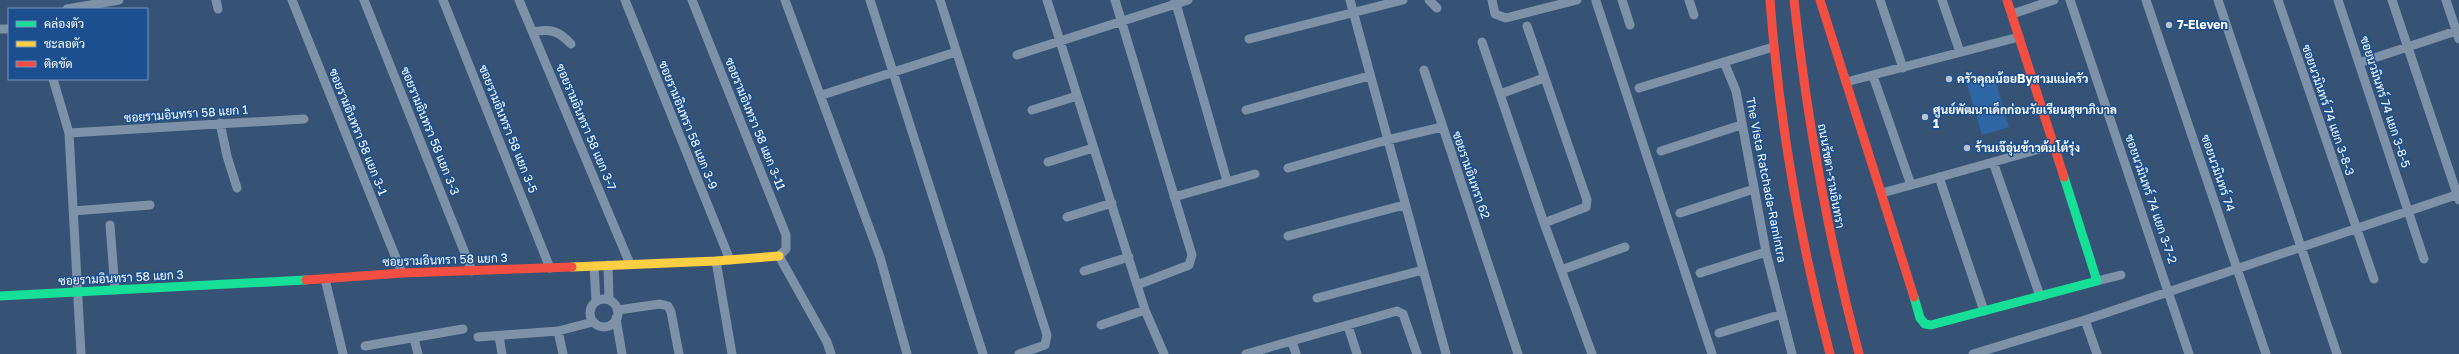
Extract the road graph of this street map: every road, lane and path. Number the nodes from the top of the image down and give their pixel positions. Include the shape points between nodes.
1 (119, 0) edge
2 (292, 0) edge
3 (364, 0) edge
4 (443, 0) edge
5 (519, 0) edge
6 (624, 0) edge
7 (692, 0) edge
8 (786, 0) edge
9 (870, 0) edge
10 (940, 0) edge
11 (1047, 0) edge
12 (1115, 0) edge
13 (1188, 0) edge
14 (1350, 0) edge
15 (1403, 0) edge
16 (1429, 0) edge
17 (1492, 0) edge
18 (1577, 0) edge
19 (1622, 0) edge
20 (1689, 0) edge
21 (1770, 0) edge
22 (1794, 0) edge
23 (1820, 0) edge
24 (1880, 0) edge
25 (1942, 0) edge
26 (2007, 0) edge
27 (2054, 0) edge
28 (2070, 0) edge
29 (2146, 0) edge
30 (2218, 0) edge
31 (2278, 0) edge
32 (2338, 0) edge
33 (2392, 0) edge
34 (2446, 0) edge
35 (1596, 1) edge
36 (1176, 2) edge
37 (1556, 2) edge
38 (72, 8) edge
39 (1437, 8) dead end
40 (1353, 13) junction
41 (2012, 14) junction
42 (1694, 15) dead end
43 (1122, 20) junction
44 (1630, 25) dead end
45 (1527, 26) dead end
46 (533, 32) junction
47 (2458, 35) edge
48 (2019, 37) junction
49 (1249, 39) dead end
50 (1060, 41) junction
51 (1482, 42) dead end
52 (571, 44) dead end
53 (1773, 47) junction
54 (2408, 47) junction
55 (956, 52) junction
56 (1960, 52) junction
57 (1017, 55) dead end
58 (1724, 62) junction
59 (2359, 63) junction
60 (1903, 68) junction
61 (1424, 70) dead end
62 (892, 71) junction
63 (1369, 76) junction
64 (1873, 76) junction
65 (1544, 78) junction
66 (53, 80) edge
67 (1846, 82) junction
68 (1639, 88) dead end
69 (1500, 94) junction
70 (822, 95) junction
71 (1077, 96) junction
72 (1032, 110) dead end
73 (1246, 110) dead end
74 (304, 119) dead end
75 (220, 123) junction
76 (1741, 125) junction
77 (1442, 127) junction
78 (69, 133) junction
79 (1387, 140) junction
80 (2054, 145) junction
81 (1093, 148) junction
82 (1661, 151) dead end
83 (1048, 162) dead end
84 (1993, 162) junction
85 (1288, 168) dead end
86 (1255, 174) dead end
87 (1939, 177) junction
88 (1227, 181) junction
89 (1911, 185) junction
90 (237, 188) dead end
91 (1754, 189) junction
92 (1882, 193) junction
93 (2458, 196) edge
94 (1174, 197) junction
95 (1112, 203) junction
96 (1404, 205) junction
97 (150, 206) dead end
98 (73, 211) junction
99 (2408, 211) junction
100 (1680, 213) dead end
101 (1067, 217) dead end
102 (1544, 223) junction
103 (110, 225) dead end
104 (2356, 228) junction
105 (1288, 236) dead end
106 (1625, 247) dead end
107 (2301, 247) junction
108 (1766, 252) junction
109 (779, 256) junction
110 (1129, 257) junction
111 (2424, 259) dead end
112 (730, 260) junction
113 (716, 261) junction
114 (630, 264) junction
115 (608, 265) junction
116 (594, 266) junction
117 (550, 268) junction
118 (2238, 268) junction
119 (1423, 270) junction
120 (1561, 270) junction
121 (472, 271) junction
122 (1084, 271) dead end
123 (1700, 272) dead end
124 (402, 273) junction
125 (2121, 275) dead end
126 (325, 279) junction
127 (2374, 279) dead end
128 (2097, 281) junction
129 (1137, 285) junction
130 (115, 290) junction
131 (2169, 291) junction
132 (79, 292) junction
133 (0, 296) edge
134 (2040, 296) junction
135 (1317, 298) dead end
136 (609, 300) junction
137 (596, 302) junction
138 (1145, 310) junction
139 (1984, 311) junction
140 (617, 314) junction
141 (1782, 314) junction
142 (2085, 320) junction
143 (594, 322) junction
144 (1101, 325) dead end
145 (1348, 326) junction
146 (463, 329) dead end
147 (558, 330) junction
148 (1719, 333) dead end
149 (499, 336) junction
150 (414, 338) junction
151 (478, 338) dead end
152 (1292, 342) junction
153 (365, 346) dead end
154 (1977, 353) edge
155 (81, 354) edge
156 (343, 354) edge
157 (418, 354) edge
158 (502, 354) edge
159 (563, 354) edge
160 (622, 354) edge
161 (679, 354) edge
162 (732, 354) edge
163 (831, 354) edge
164 (907, 354) edge
165 (983, 354) edge
166 (1019, 354) edge
167 (1164, 354) edge
168 (1246, 354) edge
169 (1296, 354) edge
170 (1357, 354) edge
171 (1417, 354) edge
172 (1446, 354) edge
173 (1518, 354) edge
174 (1592, 354) edge
175 (1712, 354) edge
176 (1792, 354) edge
177 (1830, 354) edge
178 (1859, 354) edge
179 (2097, 354) edge
180 (2189, 354) edge
181 (2266, 354) edge
182 (2336, 354) edge

1 - 38 street
2 - 124 street, ซอยรามอินทรา 58 แยก 3-1
3 - 121 street, ซอยรามอินทรา 58 แยก 3-3
4 - 117 street, ซอยรามอินทรา 58 แยก 3-5
5 - 46 street, ซอยรามอินทรา 58 แยก 3-7
6 - 112 street, ซอยรามอินทรา 58 แยก 3-9
7 - 109 street, ซอยรามอินทรา 58 แยก 3-11 via 786,235 786,249
8 - 70 street
9 - 62 street
10 - 55 street
11 - 50 street
12 - 43 street
13 - 36 street
14 - 40 street
15 - 40 street
16 - 39 street
17 - 37 street via 1495,14 1501,18
18 - 37 street
19 - 44 street
20 - 42 street
21 - 53 street
22 - 178 street, ถนนรัชดา-รามอินทรา via 1815,163 1836,264
23 - 67 street
24 - 60 street
25 - 56 street
26 - 41 street
27 - 41 street
28 - 131 street, ซอยนวมินทร์ 74 แยก 3-7-2
29 - 118 street, ซอยนวมินทร์ 74
30 - 107 street
31 - 104 street, ซอยนวมินทร์ 74 แยก 3-8-3
32 - 59 street, ซอยนวมินทร์ 74 แยก 3-8-5
33 - 54 street
34 - 47 street
35 - 175 street
36 - 43 street
36 - 88 street
40 - 49 street
40 - 63 street
41 - 48 street
43 - 50 street
43 - 94 street
45 - 65 street
46 - 52 street via 554,30
46 - 114 street, ซอยรามอินทรา 58 แยก 3-7
47 - 54 street
48 - 56 street
48 - 80 street
50 - 57 street
50 - 71 street
51 - 69 street
53 - 58 street
53 - 177 street via 1789,173 1801,239
54 - 59 street
54 - 93 street
55 - 62 street
55 - 166 street via 1047,335 1045,345
56 - 60 street
58 - 68 street
58 - 76 street, The Vista Ratchada-Ramintra via 1736,91
59 - 99 street, ซอยนวมินทร์ 74 แยก 3-8-5
60 - 64 street
61 - 77 street
62 - 70 street
62 - 165 street
63 - 73 street
63 - 79 street
64 - 67 street
64 - 89 street
65 - 69 street
65 - 102 street via 1587,200 1586,207
66 - 78 street
67 - 92 street
69 - 102 street
70 - 164 street via 880,257
71 - 72 street
71 - 81 street
74 - 75 street, ซอยรามอินทรา 58 แยก 1
75 - 78 street, ซอยรามอินทรา 58 แยก 1
75 - 90 street
76 - 82 street
76 - 91 street, The Vista Ratchada-Ramintra
77 - 79 street, ซอยรามอินทรา 62
77 - 173 street, ซอยรามอินทรา 62
78 - 98 street
79 - 85 street, ซอยรามอินทรา 62
79 - 96 street
80 - 84 street
80 - 128 street
81 - 83 street
81 - 95 street
84 - 87 street
84 - 134 street
86 - 88 street
87 - 89 street
87 - 139 street
88 - 94 street
89 - 92 street
91 - 100 street
91 - 108 street, The Vista Ratchada-Ramintra
92 - 139 street via 1920,318 1925,324 1931,325
93 - 99 street
94 - 129 street via 1192,259 1189,265
95 - 101 street
95 - 110 street
96 - 105 street
96 - 119 street
97 - 98 street
98 - 132 street
99 - 104 street
99 - 111 street, ซอยนวมินทร์ 74 แยก 3-8-5
102 - 120 street
103 - 130 street
104 - 107 street
104 - 127 street, ซอยนวมินทร์ 74 แยก 3-8-3
106 - 120 street
107 - 118 street
107 - 182 street
108 - 123 street
108 - 141 street, The Vista Ratchada-Ramintra
109 - 112 street, ซอยรามอินทรา 58 แยก 3
109 - 163 street via 821,330
110 - 122 street
110 - 129 street
112 - 113 street, ซอยรามอินทรา 58 แยก 3
113 - 114 street, ซอยรามอินทรา 58 แยก 3
113 - 162 street
114 - 115 street, ซอยรามอินทรา 58 แยก 3
115 - 116 street, ซอยรามอินทรา 58 แยก 3
115 - 136 street
116 - 117 street, ซอยรามอินทรา 58 แยก 3
116 - 137 street
117 - 121 street, ซอยรามอินทรา 58 แยก 3
118 - 131 street
118 - 181 street, ซอยนวมินทร์ 74
119 - 135 street
119 - 172 street
120 - 174 street
121 - 124 street, ซอยรามอินทรา 58 แยก 3
124 - 126 street, ซอยรามอินทรา 58 แยก 3
125 - 128 street
126 - 130 street, ซอยรามอินทรา 58 แยก 3
126 - 156 street
128 - 134 street
129 - 138 street
130 - 132 street, ซอยรามอินทรา 58 แยก 3
131 - 142 street
131 - 180 street, ซอยนวมินทร์ 74 แยก 3-7-2
132 - 133 street, ซอยรามอินทรา 58 แยก 3
132 - 155 street
134 - 139 street
136 - 137 street
136 - 140 street
137 - 143 street via 590,314
138 - 144 street
138 - 167 street
140 - 143 street via 606,326
140 - 160 street
140 - 161 street via 660,304 668,306
141 - 148 street
141 - 176 street, The Vista Ratchada-Ramintra
142 - 154 street
142 - 179 street
143 - 147 street
145 - 152 street
145 - 170 street
145 - 171 street via 1392,312 1400,312 1403,314
146 - 150 street
147 - 149 street
147 - 159 street
149 - 151 street
149 - 158 street
150 - 153 street
150 - 157 street
152 - 168 street
152 - 169 street

